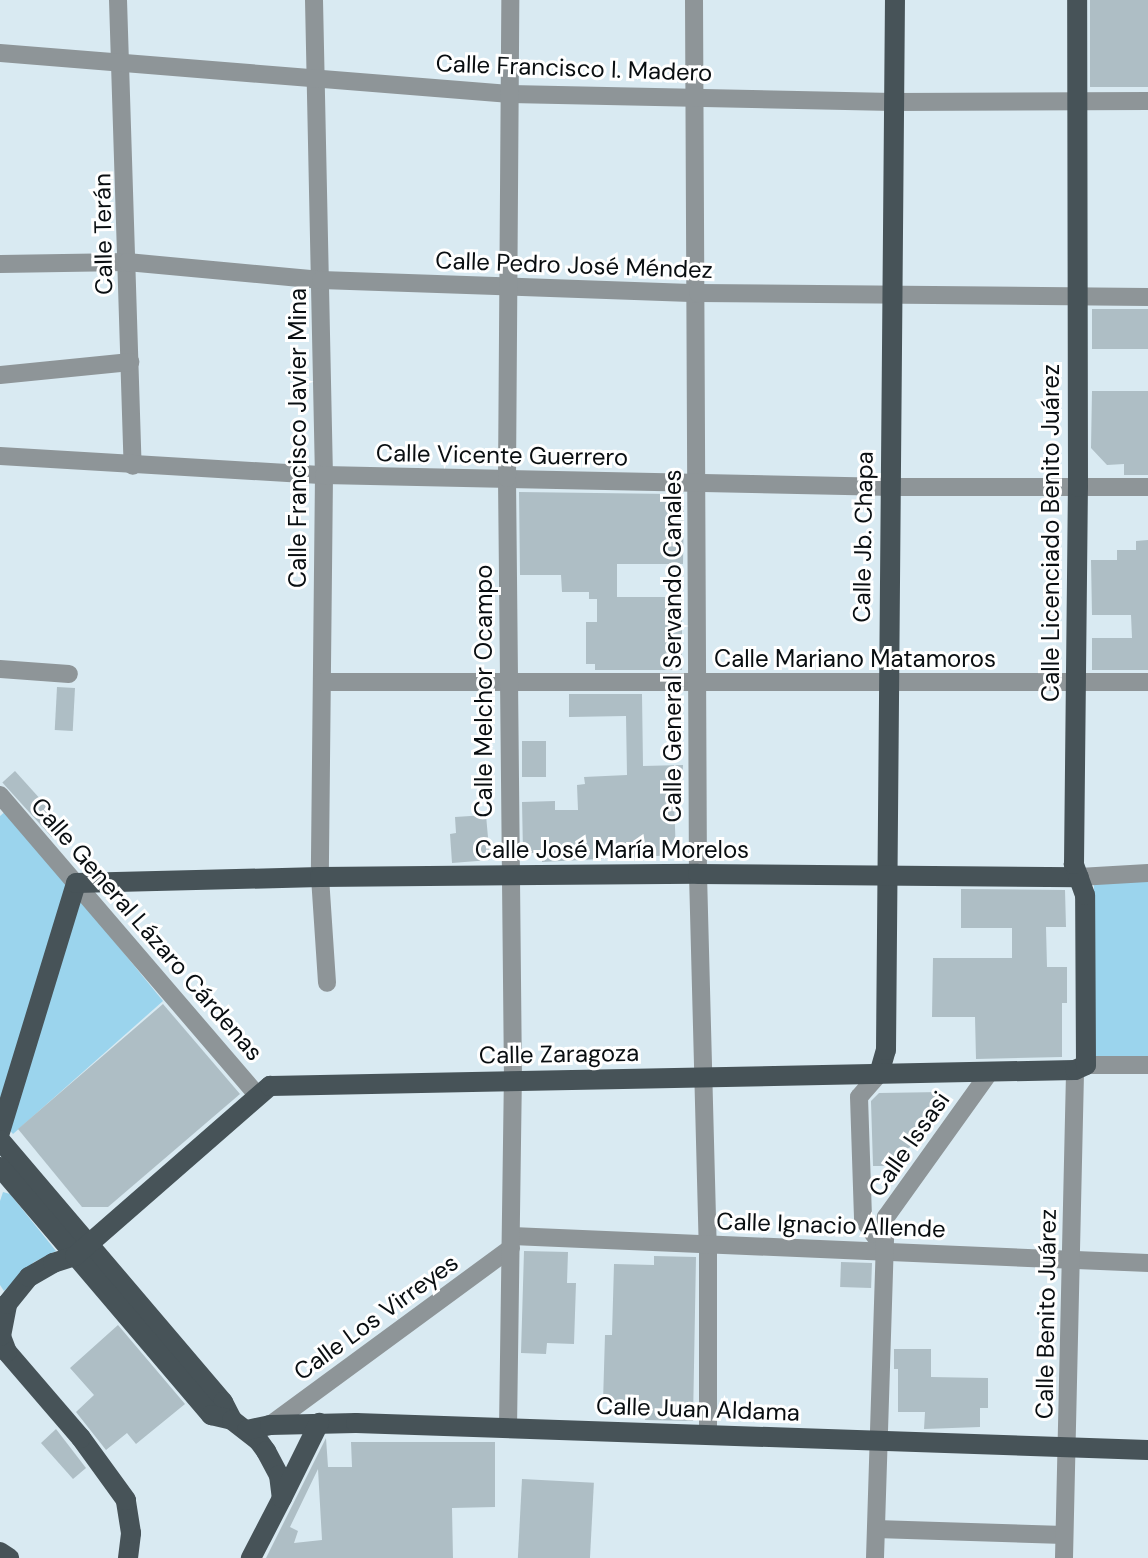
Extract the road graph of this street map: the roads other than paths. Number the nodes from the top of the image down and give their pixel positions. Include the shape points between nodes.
1 (118, 0) edge
2 (314, 0) edge
3 (510, 0) edge
4 (694, 0) edge
5 (895, 0) edge
6 (1077, 0) edge
7 (0, 53) edge
8 (123, 63) junction
9 (315, 78) junction
10 (510, 94) junction
11 (697, 97) junction
12 (1148, 101) edge
13 (893, 102) junction
14 (1076, 102) junction
15 (127, 262) junction
16 (0, 264) edge
17 (321, 280) junction
18 (507, 286) junction
19 (698, 293) junction
20 (890, 295) junction
21 (1078, 296) junction
22 (1148, 297) edge
23 (130, 362) junction
24 (0, 375) edge
25 (0, 456) edge
26 (133, 466) junction
27 (324, 475) junction
28 (507, 478) junction
29 (697, 484) junction
30 (892, 487) junction
31 (1078, 487) junction
32 (1148, 487) edge
33 (0, 669) edge
34 (69, 674) dead end
35 (322, 682) junction
36 (1148, 682) edge
37 (507, 683) junction
38 (696, 683) junction
39 (887, 684) junction
40 (1076, 684) junction
41 (1, 799) edge
42 (1148, 873) edge
43 (698, 874) junction
44 (886, 874) junction
45 (320, 877) junction
46 (509, 877) junction
47 (1079, 877) junction
48 (76, 883) junction
49 (327, 983) dead end
50 (1148, 1065) edge
51 (1081, 1068) junction
52 (989, 1073) junction
53 (879, 1074) junction
54 (703, 1076) junction
55 (513, 1081) junction
56 (257, 1095) junction
57 (0, 1132) edge
58 (0, 1140) edge
59 (0, 1167) edge
60 (512, 1242) junction
61 (708, 1244) junction
62 (82, 1249) junction
63 (885, 1250) junction
64 (1069, 1260) junction
65 (1148, 1263) edge
66 (0, 1335) edge
67 (319, 1423) junction
68 (240, 1425) junction
69 (270, 1425) junction
70 (508, 1429) junction
71 (708, 1435) junction
72 (879, 1441) junction
73 (1067, 1446) junction
74 (1148, 1450) edge
75 (282, 1498) junction
76 (876, 1529) junction
77 (1064, 1535) junction
78 (0, 1552) edge
79 (9, 1558) edge
80 (128, 1558) edge
81 (251, 1558) edge
82 (875, 1558) edge
83 (1064, 1558) edge

1 - 8 street, Calle Terán
2 - 9 street, Calle Francisco Javier Mina
3 - 10 street, Calle Melchor Ocampo
4 - 11 street, Calle General Servando Canales
5 - 13 main road, Calle Jb. Chapa
6 - 14 main road, Calle Licenciado Benito Juárez
7 - 8 street, Calle Francisco I. Madero
8 - 9 street, Calle Francisco I. Madero
8 - 15 street, Calle Terán
9 - 10 street, Calle Francisco I. Madero
9 - 17 street, Calle Francisco Javier Mina
10 - 11 street, Calle Francisco I. Madero
10 - 18 street, Calle Melchor Ocampo
11 - 13 street, Calle Francisco I. Madero
11 - 19 street, Calle General Servando Canales
12 - 14 street, Calle Francisco I. Madero
13 - 14 street, Calle Francisco I. Madero
13 - 20 main road, Calle Jb. Chapa
14 - 21 main road, Calle Licenciado Benito Juárez
15 - 16 street, Calle Pedro José Méndez
15 - 17 street, Calle Pedro José Méndez
15 - 23 street, Calle Terán
17 - 18 street, Calle Pedro José Méndez
17 - 27 street, Calle Francisco Javier Mina
18 - 19 street, Calle Pedro José Méndez
18 - 28 street, Calle Melchor Ocampo
19 - 20 street, Calle Pedro José Méndez
19 - 29 street, Calle General Servando Canales
20 - 21 street, Calle Pedro José Méndez
20 - 30 main road, Calle Jb. Chapa
21 - 22 street, Calle Pedro José Méndez
21 - 31 main road, Calle Licenciado Benito Juárez
23 - 24 street
23 - 26 street, Calle Terán
25 - 26 street, Calle Vicente Guerrero
26 - 27 street, Calle Vicente Guerrero
27 - 28 street, Calle Vicente Guerrero
27 - 35 street, Calle Francisco Javier Mina
28 - 29 street, Calle Vicente Guerrero
28 - 37 street, Calle Melchor Ocampo
29 - 30 street, Calle Vicente Guerrero
29 - 38 street, Calle General Servando Canales
30 - 31 street, Calle Vicente Guerrero
30 - 39 main road, Calle Jb. Chapa
31 - 32 street, Calle Vicente Guerrero
31 - 40 main road, Calle Licenciado Benito Juárez
33 - 34 street
35 - 37 street, Calle Mariano Matamoros
35 - 45 street, Calle Francisco Javier Mina
36 - 40 street, Calle Mariano Matamoros
37 - 38 street, Calle Mariano Matamoros
37 - 46 street, Calle Melchor Ocampo
38 - 39 street, Calle Mariano Matamoros
38 - 43 street, Calle General Servando Canales
39 - 40 street, Calle Mariano Matamoros
39 - 44 main road, Calle Jb. Chapa
40 - 47 main road, Calle Licenciado Benito Juárez via 1074,864
41 - 48 street, Calle General Lázaro Cárdenas
42 - 47 street, Calle José María Morelos
43 - 44 main road, Calle José María Morelos
43 - 46 main road, Calle José María Morelos
43 - 54 street, Calle General Servando Canales
44 - 47 main road, Calle José María Morelos
44 - 53 main road, Calle Jb. Chapa via 886,1050
45 - 46 main road, Calle José María Morelos
45 - 48 main road, Calle José María Morelos
45 - 49 street, Calle Francisco Javier Mina
46 - 55 street, Calle Melchor Ocampo
47 - 51 main road, Calle Licenciado Benito Juárez via 1085,895
48 - 56 street, Calle General Lázaro Cárdenas
48 - 57 main road
50 - 51 street
51 - 52 main road, Calle Zaragoza
51 - 64 street, Calle Benito Juárez
52 - 53 main road, Calle Zaragoza
52 - 63 street, Calle Issasi via 886,1217
53 - 54 main road, Calle Zaragoza
53 - 63 street via 859,1097 863,1219
54 - 55 main road, Calle Zaragoza
54 - 61 street, Calle General Servando Canales
55 - 56 main road, Calle Zaragoza via 270,1086
55 - 60 street, Calle Melchor Ocampo
56 - 62 main road, Calle Zaragoza
58 - 62 main road
59 - 62 main road
60 - 61 street, Calle Ignacio Allende
60 - 69 street, Calle Los Virreyes
60 - 70 street, Calle Melchor Ocampo
61 - 63 street, Calle Ignacio Allende
61 - 71 street, Calle General Servando Canales
62 - 66 main road, Calle Zaragoza via 29,1277 7,1304
62 - 68 main road
63 - 64 street, Calle Ignacio Allende
63 - 72 street, Calle Issasi
64 - 65 street, Calle Ignacio Allende
64 - 73 street, Calle Benito Juárez
66 - 80 main road via 7,1352 126,1500
67 - 69 main road, Calle Juan Aldama
67 - 70 main road, Calle Juan Aldama
67 - 75 main road
68 - 69 main road, Calle Juan Aldama
68 - 75 main road via 258,1440 279,1475
70 - 71 main road, Calle Juan Aldama
71 - 72 main road, Calle Juan Aldama
72 - 73 main road, Calle Juan Aldama
72 - 76 street, Calle Issasi
73 - 74 main road, Calle Juan Aldama
73 - 77 street, Calle Benito Juárez
75 - 81 main road
76 - 77 street
76 - 82 street, Calle Issasi
77 - 83 street, Calle Benito Juárez
78 - 79 main road

